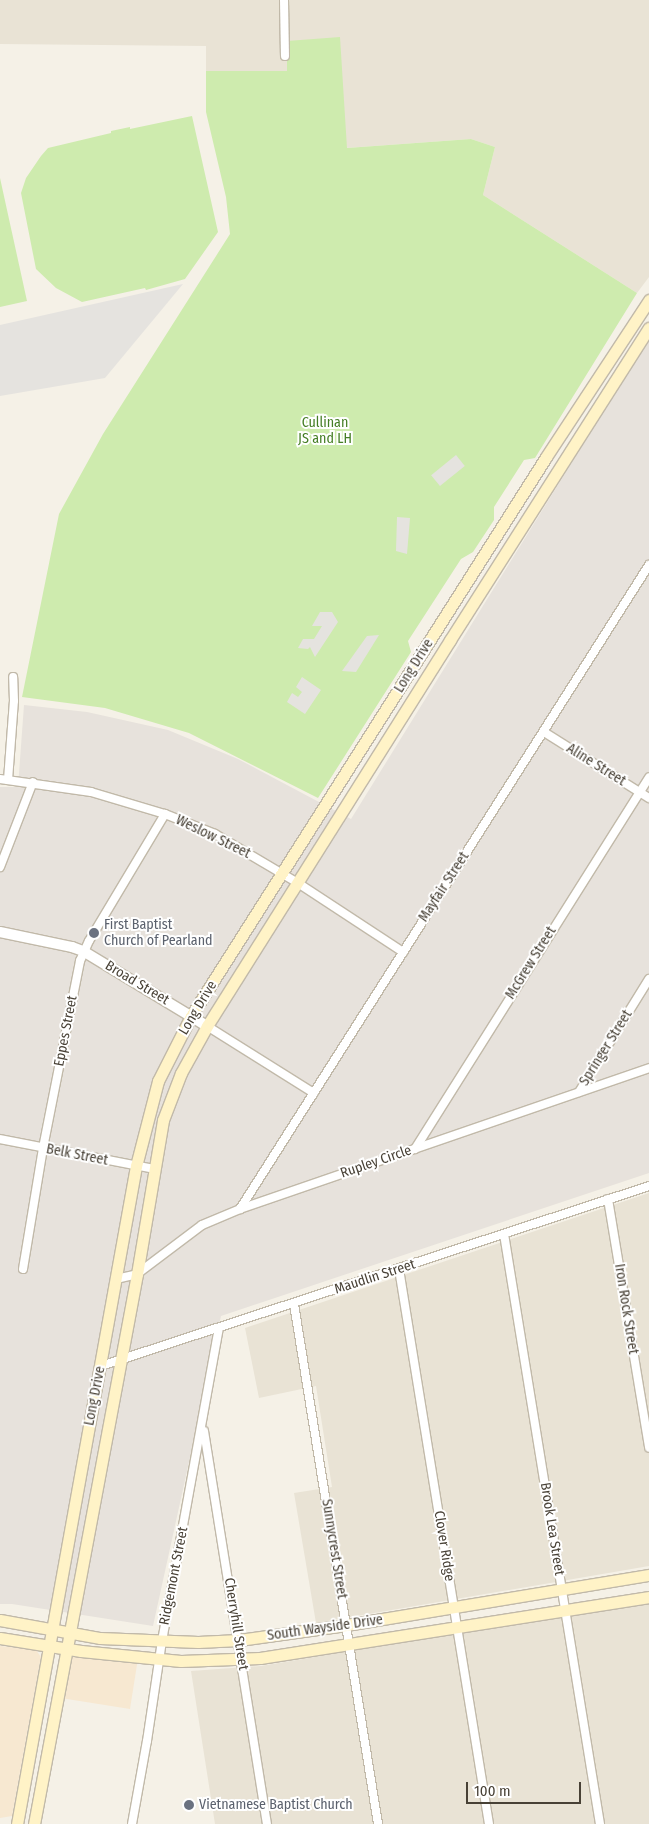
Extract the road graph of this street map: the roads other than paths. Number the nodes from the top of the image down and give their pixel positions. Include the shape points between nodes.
1 (284, 0) edge
2 (285, 56) dead end
3 (649, 300) edge
4 (649, 328) edge
5 (598, 378) junction
6 (611, 387) junction
7 (546, 457) junction
8 (561, 465) junction
9 (491, 545) junction
10 (504, 554) junction
11 (649, 566) edge
12 (439, 627) junction
13 (452, 636) junction
14 (14, 677) dead end
15 (381, 718) junction
16 (395, 728) junction
17 (544, 732) junction
18 (649, 777) edge
19 (4, 779) edge
20 (33, 782) junction
21 (639, 792) junction
22 (649, 798) edge
23 (329, 801) junction
24 (344, 810) junction
25 (165, 814) junction
26 (0, 867) edge
27 (283, 874) junction
28 (298, 883) junction
29 (0, 932) edge
30 (234, 950) junction
31 (83, 951) junction
32 (403, 952) junction
33 (249, 961) junction
34 (649, 979) edge
35 (191, 1016) junction
36 (207, 1026) junction
37 (649, 1068) edge
38 (579, 1092) junction
39 (314, 1093) junction
40 (0, 1139) edge
41 (43, 1148) junction
42 (415, 1149) junction
43 (136, 1166) junction
44 (155, 1169) junction
45 (649, 1186) edge
46 (608, 1199) junction
47 (240, 1209) junction
48 (504, 1234) junction
49 (23, 1269) dead end
50 (399, 1269) junction
51 (137, 1274) junction
52 (116, 1278) junction
53 (294, 1304) junction
54 (219, 1328) junction
55 (121, 1360) junction
56 (101, 1366) junction
57 (202, 1424) junction
58 (649, 1448) edge
59 (85, 1450) junction
60 (103, 1455) junction
61 (68, 1540) junction
62 (86, 1545) junction
63 (649, 1575) edge
64 (562, 1590) junction
65 (649, 1597) edge
66 (454, 1608) junction
67 (565, 1611) junction
68 (0, 1620) edge
69 (346, 1626) junction
70 (457, 1628) junction
71 (53, 1629) junction
72 (69, 1632) junction
73 (0, 1638) edge
74 (239, 1640) junction
75 (162, 1641) junction
76 (50, 1646) junction
77 (349, 1646) junction
78 (66, 1648) junction
79 (160, 1659) junction
80 (241, 1659) junction
81 (33, 1736) junction
82 (50, 1738) junction
83 (16, 1824) edge
84 (34, 1824) edge
85 (132, 1824) edge
86 (267, 1824) edge
87 (378, 1824) edge
88 (489, 1824) edge
89 (600, 1824) edge

1 - 2 street
3 - 5 main road, Long Drive
4 - 6 main road, Long Drive
5 - 6 main road
5 - 7 main road, Long Drive
6 - 8 main road, Long Drive
7 - 8 main road
7 - 9 main road, Long Drive
8 - 10 main road, Long Drive
9 - 10 main road
9 - 12 main road, Long Drive
10 - 13 main road, Long Drive
11 - 17 street, Mayfair Street
12 - 13 main road
12 - 15 main road, Long Drive
13 - 16 main road, Long Drive
14 - 19 street
15 - 16 main road
15 - 23 main road, Long Drive
16 - 24 main road, Long Drive
17 - 21 street, Aline Street
17 - 32 street, Mayfair Street
18 - 21 street, McGrew Street
19 - 20 street, Weslow Street
20 - 25 street, Weslow Street via 90,792
20 - 26 street
21 - 22 street, Aline Street
21 - 42 street, McGrew Street
23 - 24 main road
23 - 27 main road, Long Drive
24 - 28 main road, Long Drive
25 - 27 street, Weslow Street via 215,834
25 - 31 street, Eppes Street
27 - 28 street, Weslow Street
27 - 30 main road, Long Drive
28 - 32 street, Weslow Street
28 - 33 main road, Long Drive
29 - 31 street, Broad Street
30 - 33 main road
30 - 35 main road, Long Drive
31 - 35 street, Broad Street
31 - 41 street, Eppes Street
32 - 39 street, Mayfair Street
33 - 36 main road, Long Drive
34 - 38 street, Springer Street
35 - 36 street, Broad Street
35 - 43 main road, Long Drive via 158,1081
36 - 39 street, Broad Street
36 - 44 main road, Long Drive via 181,1073 163,1120
37 - 38 street, Rupley Circle
38 - 42 street, Rupley Circle
39 - 47 street, Mayfair Street
40 - 41 street, Belk Street
41 - 43 street, Belk Street
41 - 49 street, Eppes Street
42 - 47 street, Rupley Circle
43 - 44 street, Belk Street
43 - 52 main road, Long Drive
44 - 51 main road, Long Drive
45 - 46 street, Maudlin Street
46 - 48 street, Maudlin Street
46 - 58 street, Iron Rock Street
47 - 51 street, Rupley Circle via 202,1226
48 - 50 street, Maudlin Street
48 - 64 street, Brook Lea Street
50 - 53 street, Maudlin Street
50 - 66 street, Clover Ridge
51 - 52 street, Rupley Circle
51 - 55 main road, Long Drive
52 - 56 main road, Long Drive
53 - 54 street, Maudlin Street
53 - 69 street, Sunnycrest Street
54 - 55 street, Maudlin Street
54 - 57 street, Ridgemont Street
55 - 56 street, Maudlin Street
55 - 60 main road, Long Drive
56 - 59 main road, Long Drive
57 - 74 street, Cherryhill Street
57 - 75 street, Ridgemont Street
59 - 60 main road
59 - 61 main road, Long Drive
60 - 62 main road, Long Drive
61 - 62 main road
61 - 71 main road, Long Drive
62 - 72 main road, Long Drive
63 - 64 main road, South Wayside Drive
64 - 66 main road, South Wayside Drive
64 - 67 street, Brook Lea Street
65 - 67 main road, South Wayside Drive
66 - 69 main road, South Wayside Drive
66 - 70 street, Clover Ridge
67 - 70 main road, South Wayside Drive
67 - 89 street, Brook Lea Street
68 - 71 main road, South Wayside Drive
69 - 74 main road, South Wayside Drive
69 - 77 street, Sunnycrest Street
70 - 77 main road, South Wayside Drive
70 - 88 street, Clover Ridge
71 - 72 main road, South Wayside Drive
71 - 76 main road, Long Drive
72 - 75 main road, South Wayside Drive via 100,1638
72 - 78 main road, Long Drive
73 - 76 main road, South Wayside Drive
74 - 75 main road, South Wayside Drive
74 - 80 street, Cherryhill Street
75 - 79 street, Ridgemont Street
76 - 78 main road, South Wayside Drive
76 - 81 main road, Long Drive
77 - 80 main road, South Wayside Drive
77 - 87 street, Sunnycrest Street
78 - 79 main road, South Wayside Drive
78 - 82 main road, Long Drive
79 - 80 main road, South Wayside Drive via 204,1662
79 - 85 street, Ridgemont Street
80 - 86 street, Cherryhill Street
81 - 82 main road
81 - 83 main road, Long Drive
82 - 84 main road, Long Drive

